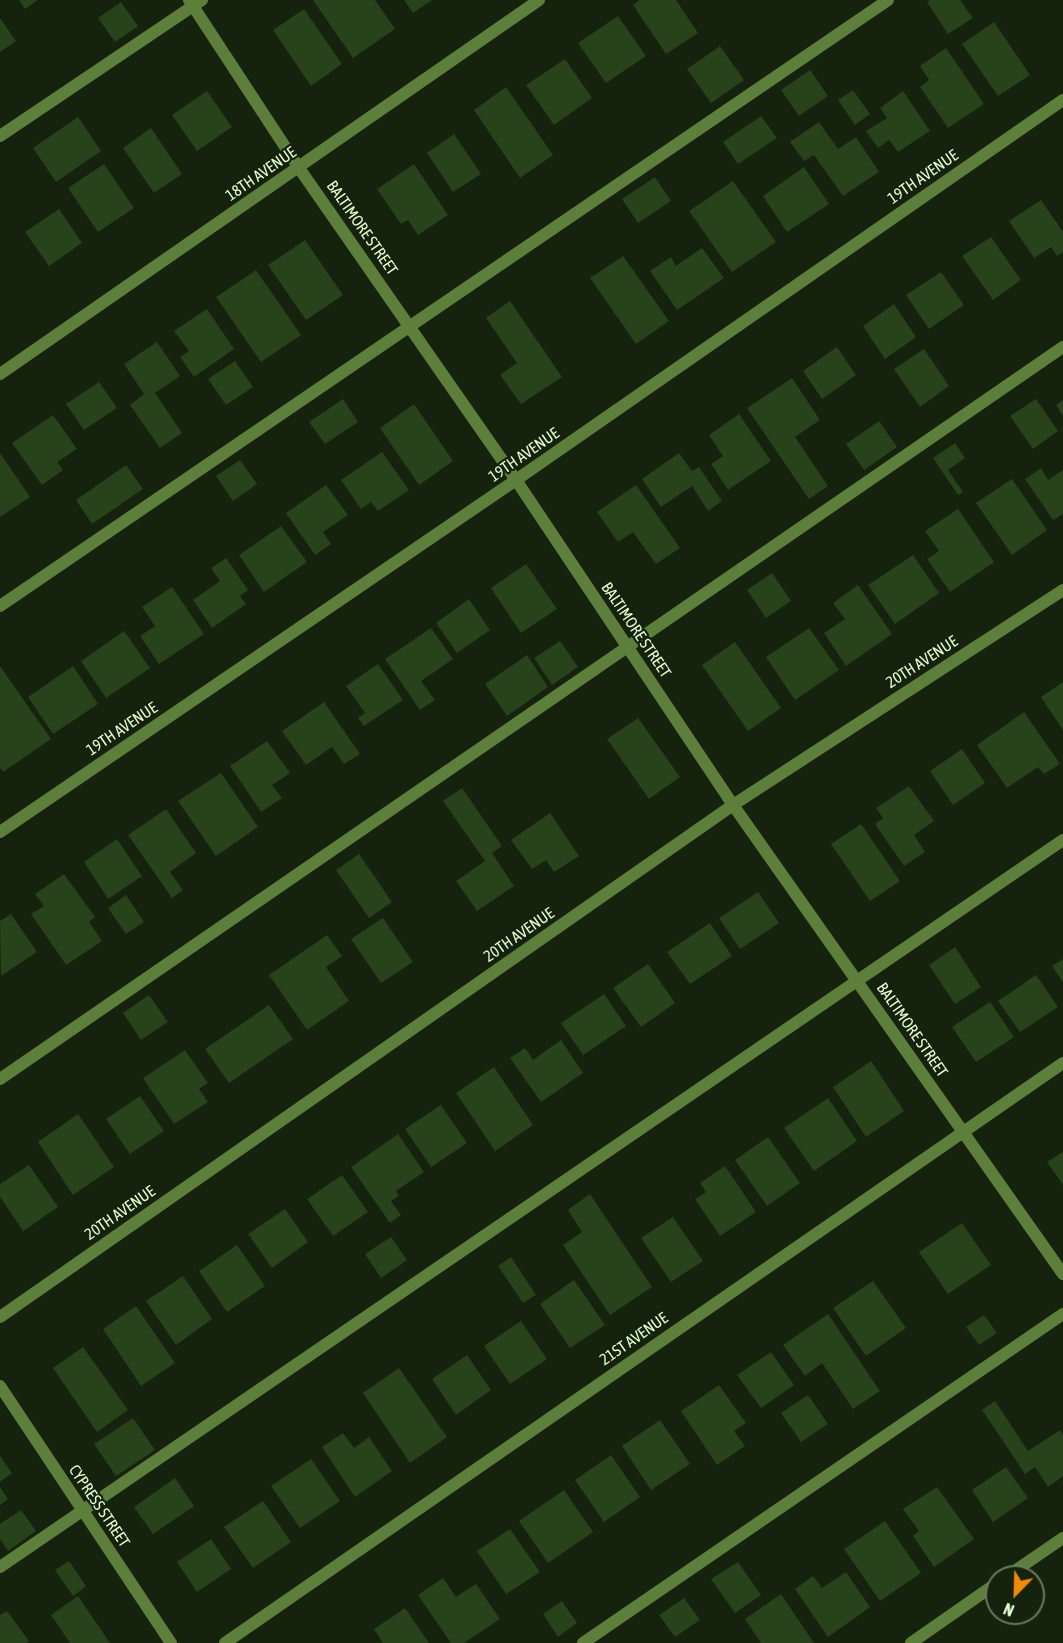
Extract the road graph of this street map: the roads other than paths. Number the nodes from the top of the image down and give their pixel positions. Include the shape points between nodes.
1 (539, 0) edge
2 (888, 0) edge
3 (195, 2) edge
4 (1063, 100) edge
5 (0, 136) edge
6 (299, 168) junction
7 (410, 326) junction
8 (1063, 347) edge
9 (0, 374) edge
10 (516, 480) junction
11 (1063, 590) edge
12 (0, 606) edge
13 (628, 648) junction
14 (733, 805) junction
15 (0, 832) edge
16 (1063, 840) edge
17 (857, 982) junction
18 (1063, 1064) edge
19 (0, 1079) edge
20 (963, 1132) junction
21 (1063, 1274) edge
22 (1063, 1314) edge
23 (0, 1317) edge
24 (0, 1386) edge
25 (82, 1510) junction
26 (1063, 1538) edge
27 (1024, 1565) edge
28 (0, 1567) edge
29 (985, 1591) edge
30 (171, 1643) edge
31 (225, 1643) edge
32 (583, 1643) edge
33 (911, 1643) edge

1 - 6 street, 18TH AVENUE
2 - 7 street
3 - 5 street
3 - 6 street, BALTIMORE STREET
4 - 10 street, 19TH AVENUE
6 - 7 street, BALTIMORE STREET
6 - 9 street, 18TH AVENUE
7 - 10 street, BALTIMORE STREET
7 - 12 street
8 - 13 street
10 - 13 street, BALTIMORE STREET
10 - 15 street, 19TH AVENUE
11 - 14 street, 20TH AVENUE
13 - 14 street, BALTIMORE STREET
13 - 19 street
14 - 17 street, BALTIMORE STREET
14 - 23 street, 20TH AVENUE
16 - 17 street
17 - 20 street, BALTIMORE STREET
17 - 25 street
18 - 20 street, 21ST AVENUE
20 - 21 street, BALTIMORE STREET
20 - 31 street, 21ST AVENUE
22 - 32 street
24 - 25 street, CYPRESS STREET
25 - 28 street
25 - 30 street, CYPRESS STREET
26 - 27 street
29 - 33 street

